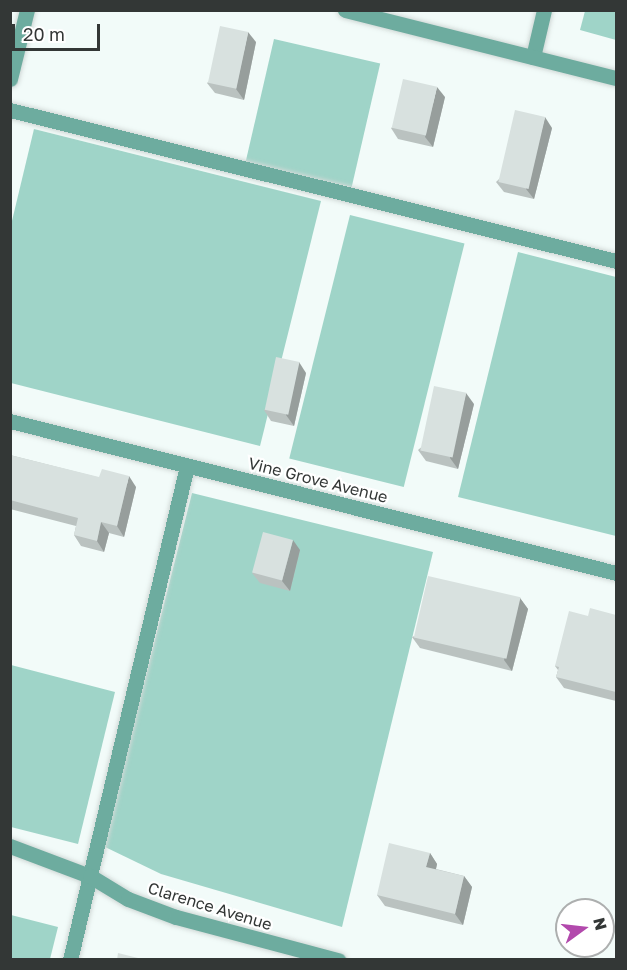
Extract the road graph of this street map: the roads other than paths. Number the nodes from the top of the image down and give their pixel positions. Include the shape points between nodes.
1 (27, 10) edge
2 (345, 10) edge
3 (544, 10) edge
4 (532, 57) junction
5 (616, 78) edge
6 (10, 79) edge
7 (10, 110) edge
8 (616, 261) edge
9 (10, 421) edge
10 (187, 466) junction
11 (616, 573) edge
12 (10, 846) edge
13 (90, 876) junction
14 (70, 960) edge
15 (338, 960) edge

1 - 6 street
2 - 4 street
3 - 4 street
4 - 5 street
7 - 8 street
9 - 10 street, Vine Grove Avenue
10 - 11 street, Vine Grove Avenue
10 - 13 street
12 - 13 street, Clarence Avenue
13 - 14 street
13 - 15 street, Clarence Avenue via 129,899 176,917

